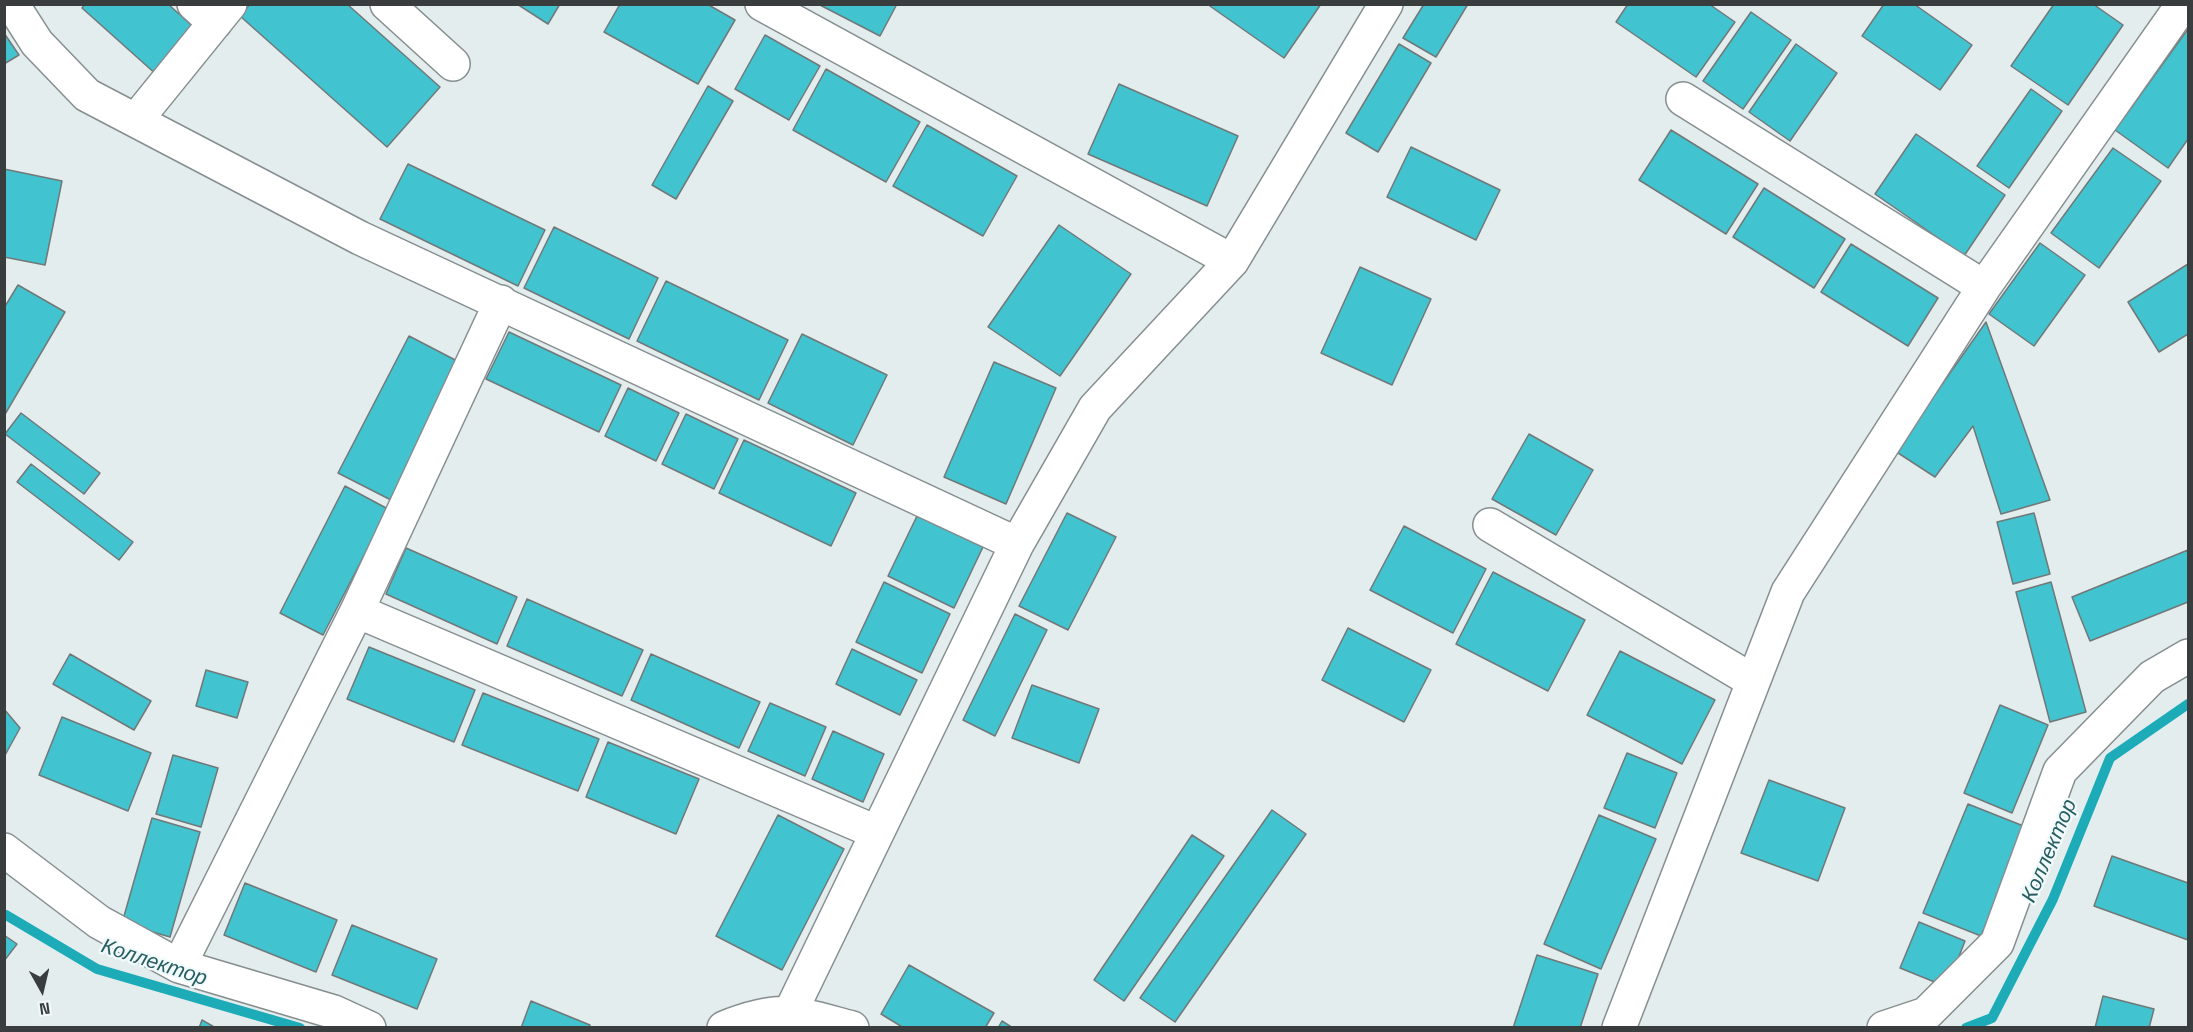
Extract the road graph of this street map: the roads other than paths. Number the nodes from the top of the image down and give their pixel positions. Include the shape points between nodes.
1 (12, 4) edge
2 (387, 4) edge
3 (762, 4) edge
4 (1386, 4) edge
5 (2184, 4) edge
6 (213, 11) edge
7 (453, 64) dead end
8 (1683, 99) dead end
9 (136, 120) junction
10 (1232, 261) junction
11 (1984, 287) junction
12 (501, 302) junction
13 (1490, 525) dead end
14 (1017, 544) junction
15 (357, 611) junction
16 (2188, 656) edge
17 (1753, 681) junction
18 (876, 832) junction
19 (4, 850) edge
20 (179, 966) junction
21 (791, 1011) junction
22 (369, 1028) edge
23 (724, 1028) edge
24 (852, 1028) edge
25 (1619, 1028) edge
26 (1884, 1028) edge

1 - 9 street via 37,43 87,94
2 - 7 street
3 - 10 street
4 - 10 street
5 - 11 street
6 - 9 street
8 - 11 street
9 - 12 street via 360,238
10 - 14 street via 1095,408
11 - 17 street via 1788,592
12 - 14 street
12 - 15 street
13 - 17 street
14 - 18 street
15 - 18 street
15 - 20 street
16 - 26 street via 2152,677 2060,771 1997,943 1926,1014
17 - 25 street
18 - 21 street
19 - 20 street via 99,922
20 - 22 street via 334,1012
21 - 23 street via 756,1015
21 - 24 street

